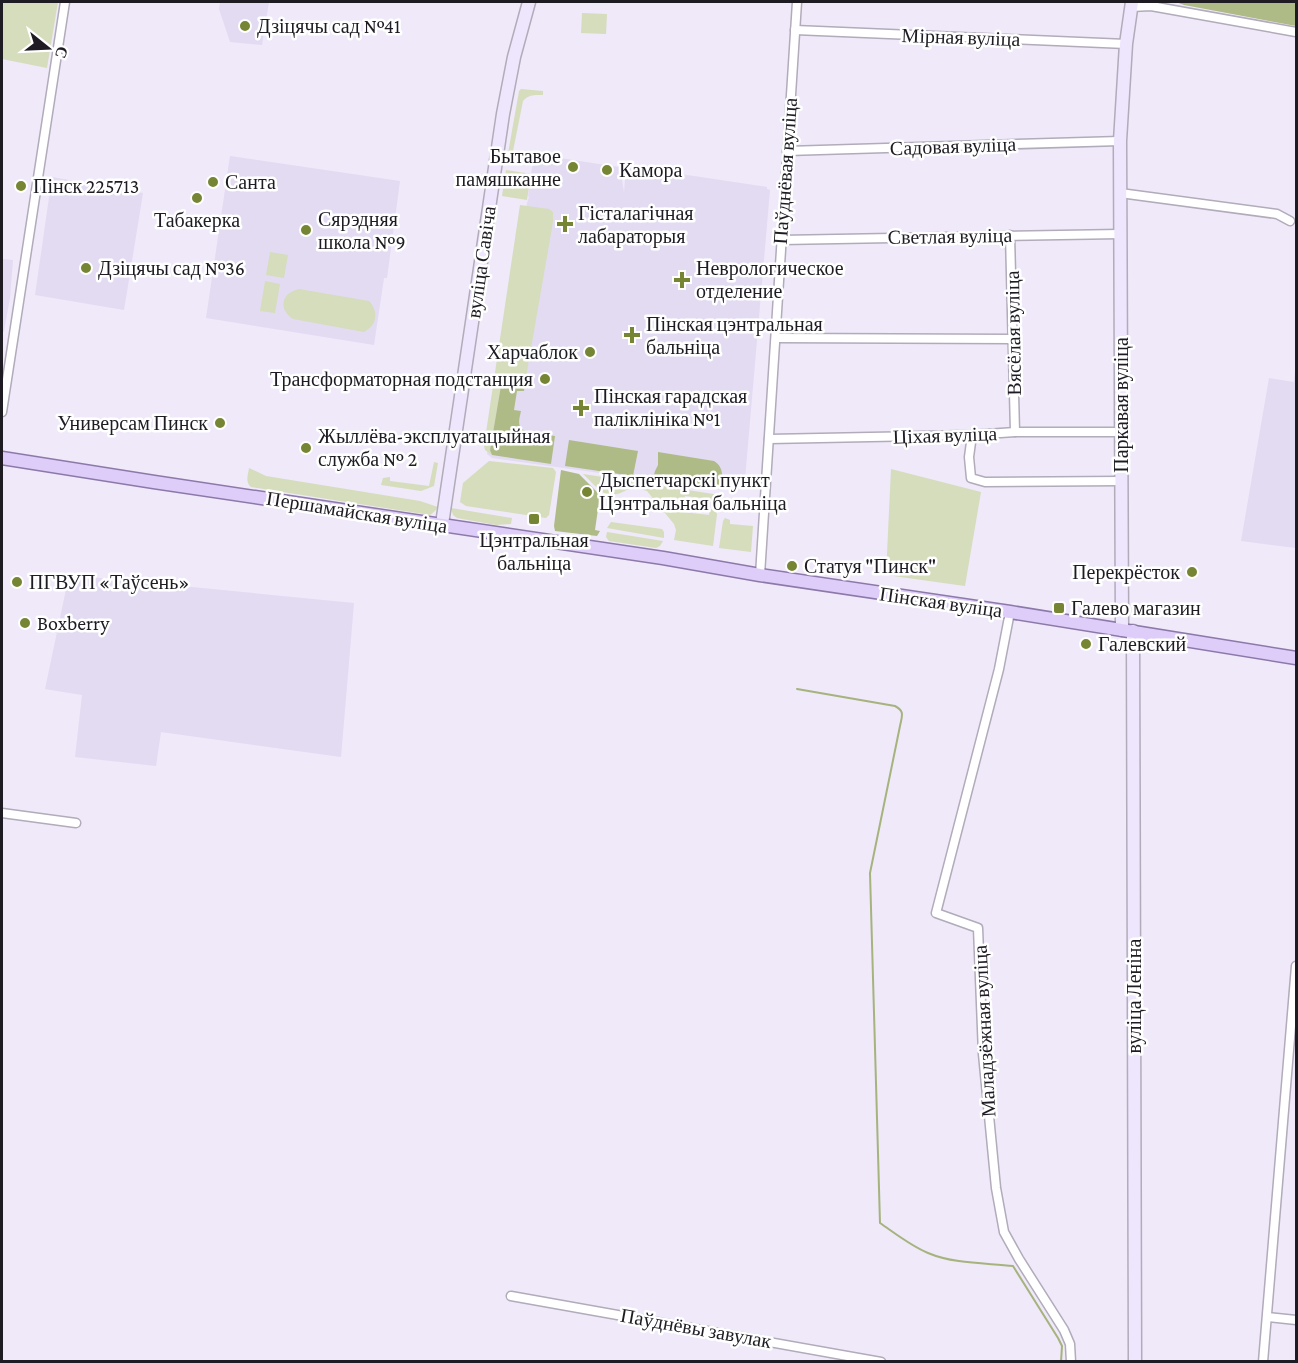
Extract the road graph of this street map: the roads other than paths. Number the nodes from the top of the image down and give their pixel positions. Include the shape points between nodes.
1 (65, 2) edge
2 (528, 2) edge
3 (797, 2) edge
4 (1131, 4) edge
5 (795, 30) junction
6 (1296, 32) edge
7 (1126, 44) junction
8 (1120, 141) junction
9 (786, 151) junction
10 (1120, 193) junction
11 (1290, 221) dead end
12 (1120, 234) junction
13 (1010, 235) junction
14 (781, 240) junction
15 (776, 338) junction
16 (1013, 339) junction
17 (2, 412) edge
18 (1015, 432) junction
19 (1122, 432) junction
20 (972, 435) junction
21 (769, 439) junction
22 (2, 458) edge
23 (1122, 481) junction
24 (442, 524) junction
25 (760, 575) junction
26 (1010, 612) junction
27 (1127, 631) junction
28 (1296, 658) edge
29 (2, 813) edge
30 (76, 823) dead end
31 (1296, 966) edge
32 (512, 1296) dead end
33 (1268, 1317) junction
34 (1296, 1320) edge
35 (881, 1362) edge
36 (1071, 1362) edge
37 (1135, 1362) edge
38 (1263, 1362) edge

1 - 17 street
2 - 24 street, вуліца Савіча via 503,114
3 - 5 street, Паўднёвая вуліца
4 - 6 street
4 - 7 street, Паркавая вуліца
5 - 7 street, Мірная вуліца
5 - 9 street, Паўднёвая вуліца
7 - 8 street, Паркавая вуліца
8 - 9 street, Садовая вуліца
8 - 10 street, Паркавая вуліца
9 - 14 street, Паўднёвая вуліца
10 - 11 street via 1277,214
10 - 12 street, Паркавая вуліца
12 - 13 street, Светлая вуліца
12 - 19 street, Паркавая вуліца
13 - 14 street, Светлая вуліца
13 - 16 street, Вясёлая вуліца
14 - 15 street, Паўднёвая вуліца
15 - 16 street
15 - 21 street, Паўднёвая вуліца
16 - 18 street, Вясёлая вуліца
18 - 19 street, Ціхая вуліца
18 - 20 street, Ціхая вуліца
19 - 23 street, Паркавая вуліца
20 - 21 street, Ціхая вуліца
20 - 23 street via 971,478 985,482
21 - 25 street, Паўднёвая вуліца
22 - 24 main road, Першамайская вуліца
23 - 27 street, Паркавая вуліца via 1122,616
24 - 25 main road, Першамайская вуліца
25 - 26 main road, Пінская вуліца
26 - 27 main road, Пінская вуліца
26 - 36 street, Маладзёжная вуліца via 936,913 978,928 983,1054 1004,1232 1065,1330
27 - 28 main road, Пінская вуліца
27 - 37 street, вуліца Леніна
29 - 30 street
31 - 33 street
32 - 35 street, Паўднёвы завулак
33 - 34 street
33 - 38 street

